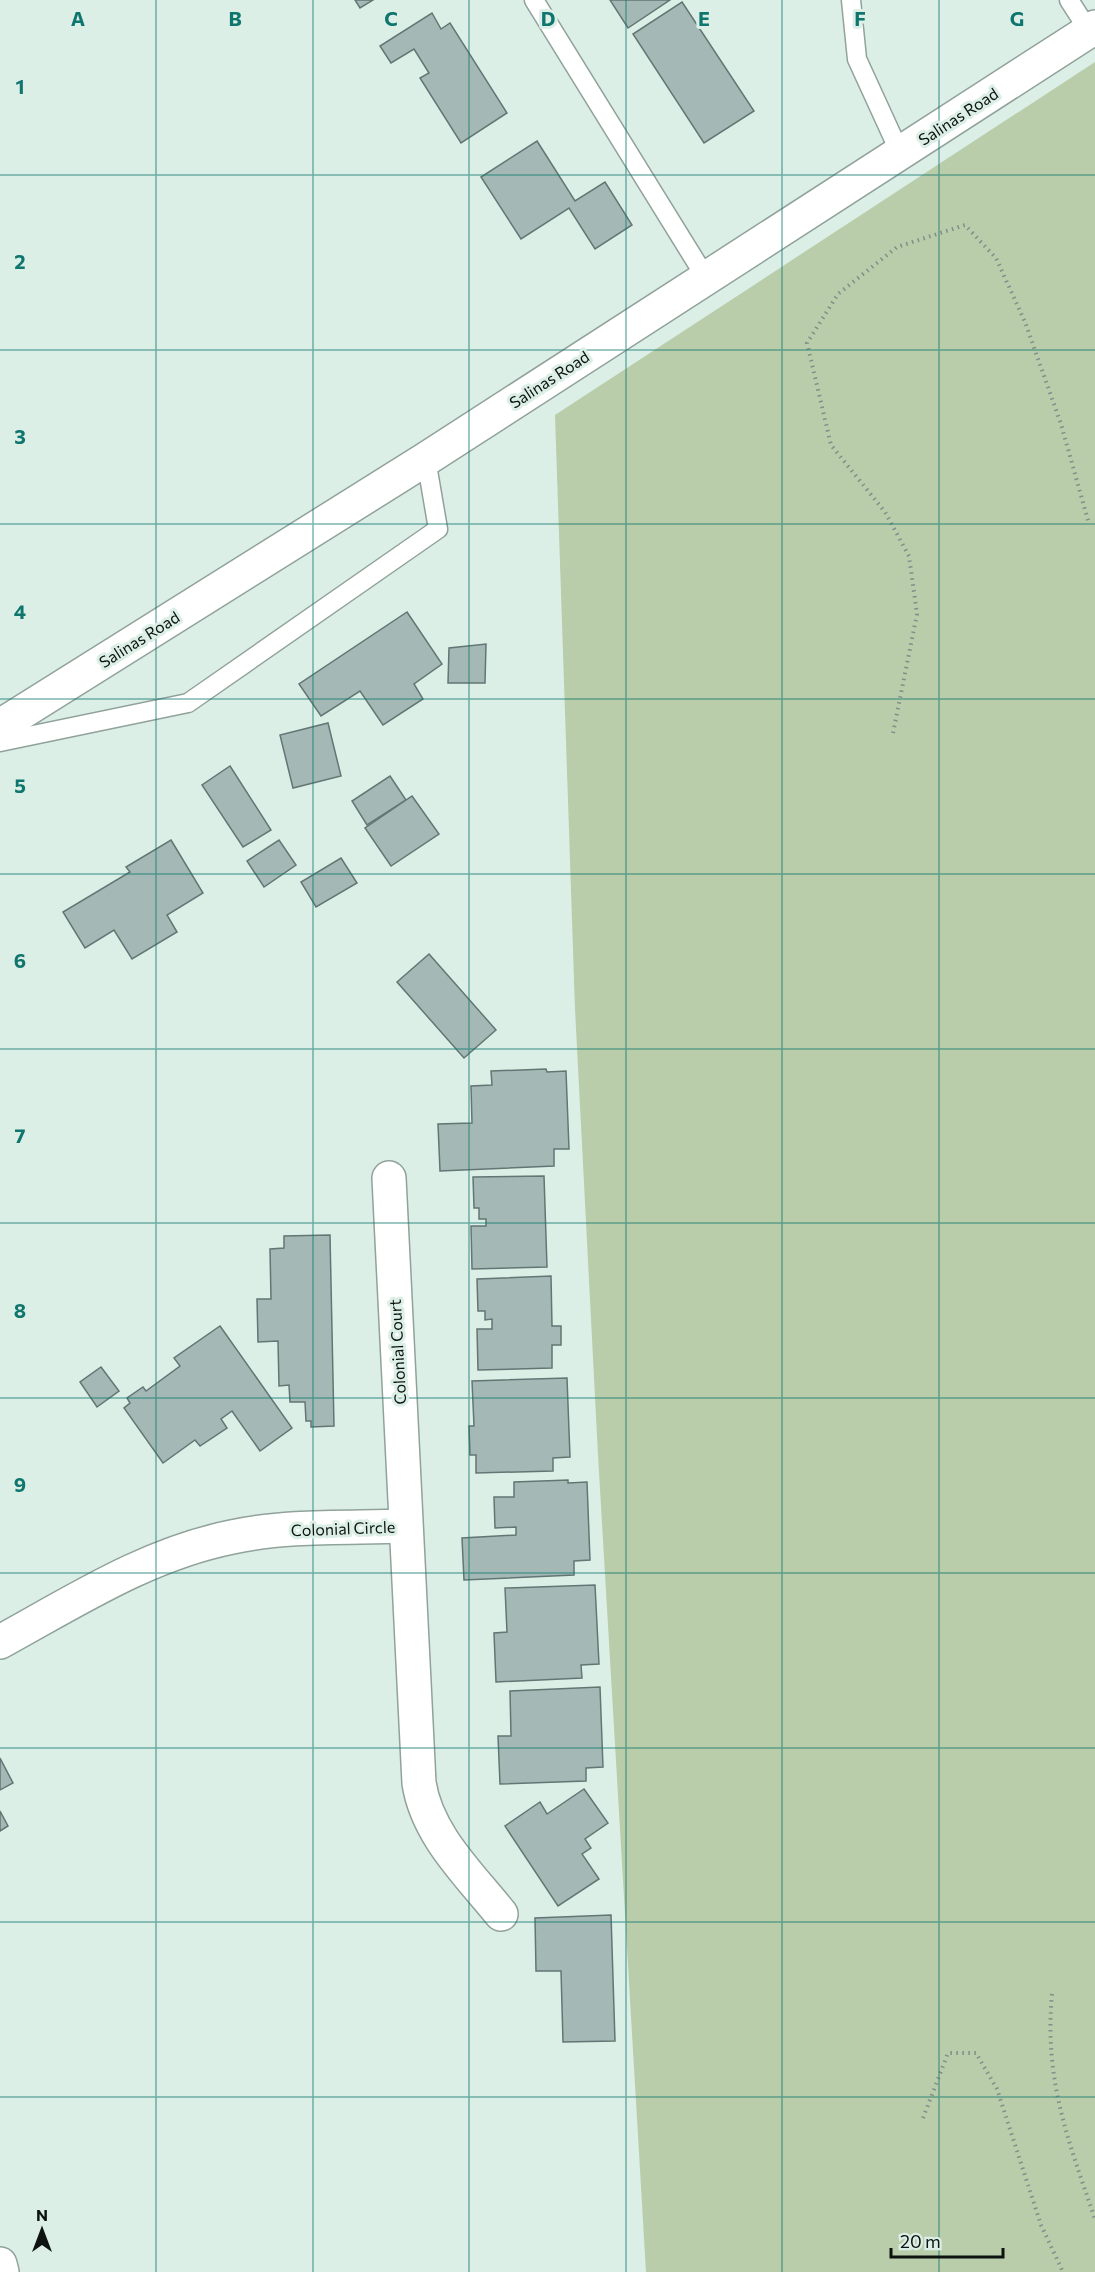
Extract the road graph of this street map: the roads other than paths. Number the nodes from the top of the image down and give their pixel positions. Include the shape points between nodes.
1 (534, 0) edge
2 (851, 0) edge
3 (1069, 0) edge
4 (1092, 29) edge
5 (900, 153) junction
6 (706, 278) junction
7 (426, 459) junction
8 (0, 726) edge
9 (0, 742) edge
10 (389, 1178) dead end
11 (405, 1526) junction
12 (0, 1642) edge
13 (501, 1914) dead end
14 (0, 2264) edge
15 (2, 2272) edge

1 - 6 lane
2 - 5 lane via 857,59
3 - 4 lane
4 - 5 main road, Salinas Road
5 - 6 main road, Salinas Road
6 - 7 main road, Salinas Road
7 - 8 main road, Salinas Road
7 - 9 lane via 438,529 188,703
10 - 11 main road, Colonial Court
11 - 12 main road, Colonial Circle via 268,1532 202,1544 136,1567
11 - 13 main road, Colonial Circle via 422,1802 441,1839
14 - 15 main road

